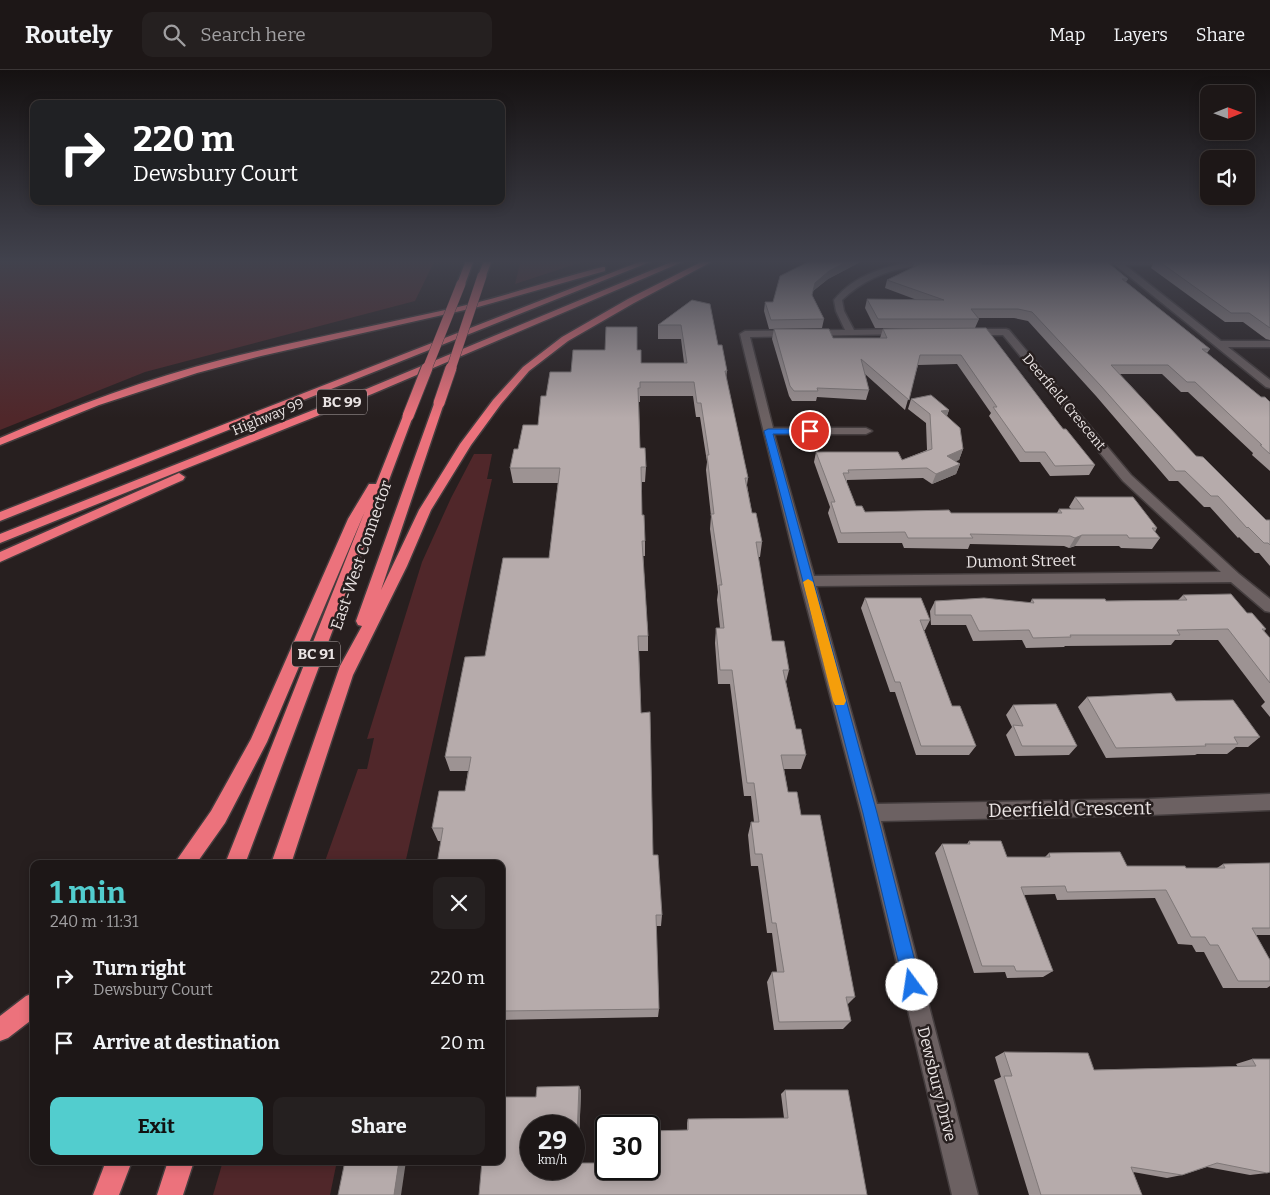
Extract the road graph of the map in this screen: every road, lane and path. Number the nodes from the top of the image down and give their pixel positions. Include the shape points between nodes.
1 (439, 312) edge
2 (450, 312) edge
3 (470, 312) edge
4 (518, 312) edge
5 (558, 312) edge
6 (611, 312) edge
7 (841, 312) edge
8 (1178, 312) edge
9 (851, 332) junction
10 (909, 332) edge
11 (958, 332) edge
12 (1218, 344) junction
13 (1270, 344) edge
14 (1270, 385) edge
15 (368, 392) junction
16 (768, 431) junction
17 (866, 431) dead end
18 (0, 442) edge
19 (397, 445) junction
20 (0, 517) edge
21 (0, 540) edge
22 (0, 557) edge
23 (1234, 577) junction
24 (808, 581) junction
25 (1270, 607) edge
26 (345, 675) junction
27 (1270, 802) edge
28 (870, 813) junction
29 (187, 860) edge
30 (237, 860) edge
31 (282, 860) edge
32 (30, 1007) edge
33 (0, 1030) edge
34 (117, 1165) edge
35 (180, 1165) edge
36 (106, 1195) edge
37 (170, 1195) edge
38 (965, 1195) edge

1 - 18 highway via 260,353 166,379 121,393
2 - 19 highway, East-West Connector / BC 91, bridge
3 - 26 highway, East-West Connector / BC 91, bridge
4 - 20 highway, Highway 99 / BC 99
5 - 15 highway, Highway 99 / BC 99
6 - 26 highway via 565,339 526,369 466,444 425,510
7 - 9 street
8 - 12 street
9 - 10 street
9 - 16 street, Dewsbury Drive via 745,334
11 - 23 street, Deerfield Crescent via 1006,332 1127,478
12 - 13 street
12 - 14 street
15 - 21 highway, Highway 99 / BC 99
15 - 22 highway
16 - 17 street
16 - 24 street, Dewsbury Drive
19 - 29 highway via 354,519 258,742 218,817
19 - 30 highway, East-West Connector / BC 91
23 - 24 street, Dumont Street
23 - 25 street, Deerfield Crescent
24 - 28 street, Dewsbury Drive
26 - 31 highway, East-West Connector / BC 91
27 - 28 street, Deerfield Crescent
28 - 38 street, Dewsbury Drive
32 - 33 highway
34 - 36 highway
35 - 37 highway

